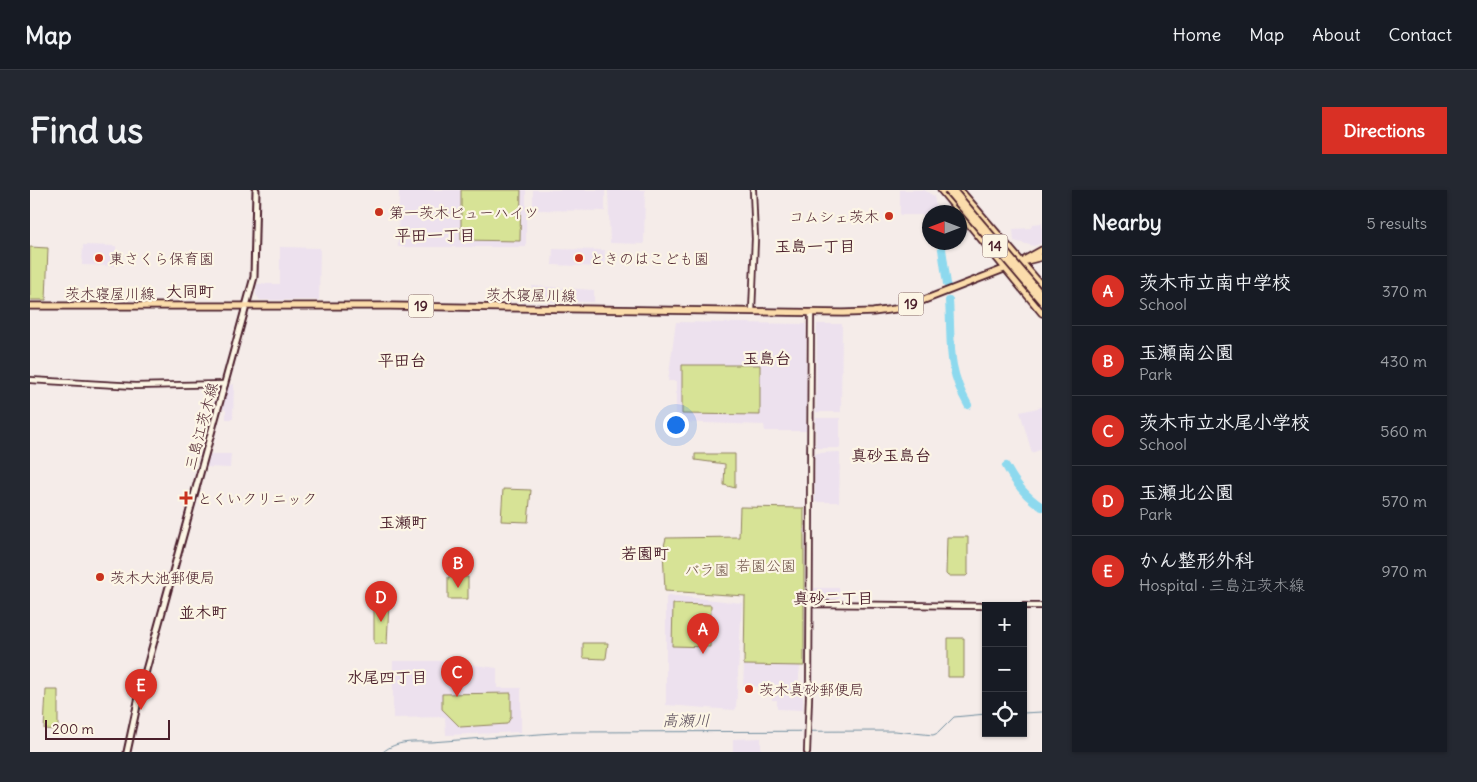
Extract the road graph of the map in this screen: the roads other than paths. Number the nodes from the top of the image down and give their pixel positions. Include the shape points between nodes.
1 (256, 190) edge
2 (753, 190) edge
3 (941, 190) edge
4 (947, 190) edge
5 (953, 190) edge
6 (961, 191) edge
7 (1042, 250) edge
8 (1042, 257) edge
9 (1022, 262) junction
10 (1005, 268) junction
11 (1042, 286) edge
12 (1042, 295) edge
13 (1042, 302) edge
14 (247, 305) junction
15 (30, 306) edge
16 (752, 311) junction
17 (811, 312) junction
18 (1042, 313) edge
19 (30, 380) edge
20 (225, 384) junction
21 (810, 604) junction
22 (982, 606) edge
23 (1027, 606) edge
24 (1042, 606) edge
25 (127, 752) edge
26 (807, 752) edge

1 - 14 main road, 三島江茨木線 via 255,267
2 - 16 street
3 - 10 main road, 14
4 - 13 main road, 14, bridge
5 - 12 main road, 14, bridge
6 - 9 main road, 14
7 - 9 main road, 茨木寝屋川線 / 19
8 - 9 main road, 茨木寝屋川線 / 19
9 - 10 main road, 茨木寝屋川線 / 19
9 - 11 main road
10 - 17 main road, 茨木寝屋川線 / 19 via 896,309
10 - 18 main road
14 - 15 main road, 茨木寝屋川線 / 19
14 - 16 main road, 茨木寝屋川線 / 19
14 - 20 main road, 三島江茨木線
16 - 17 main road, 茨木寝屋川線 / 19
17 - 21 street
19 - 20 street via 134,386
20 - 25 main road, 三島江茨木線 via 140,692
21 - 22 street
21 - 26 street
23 - 24 street

